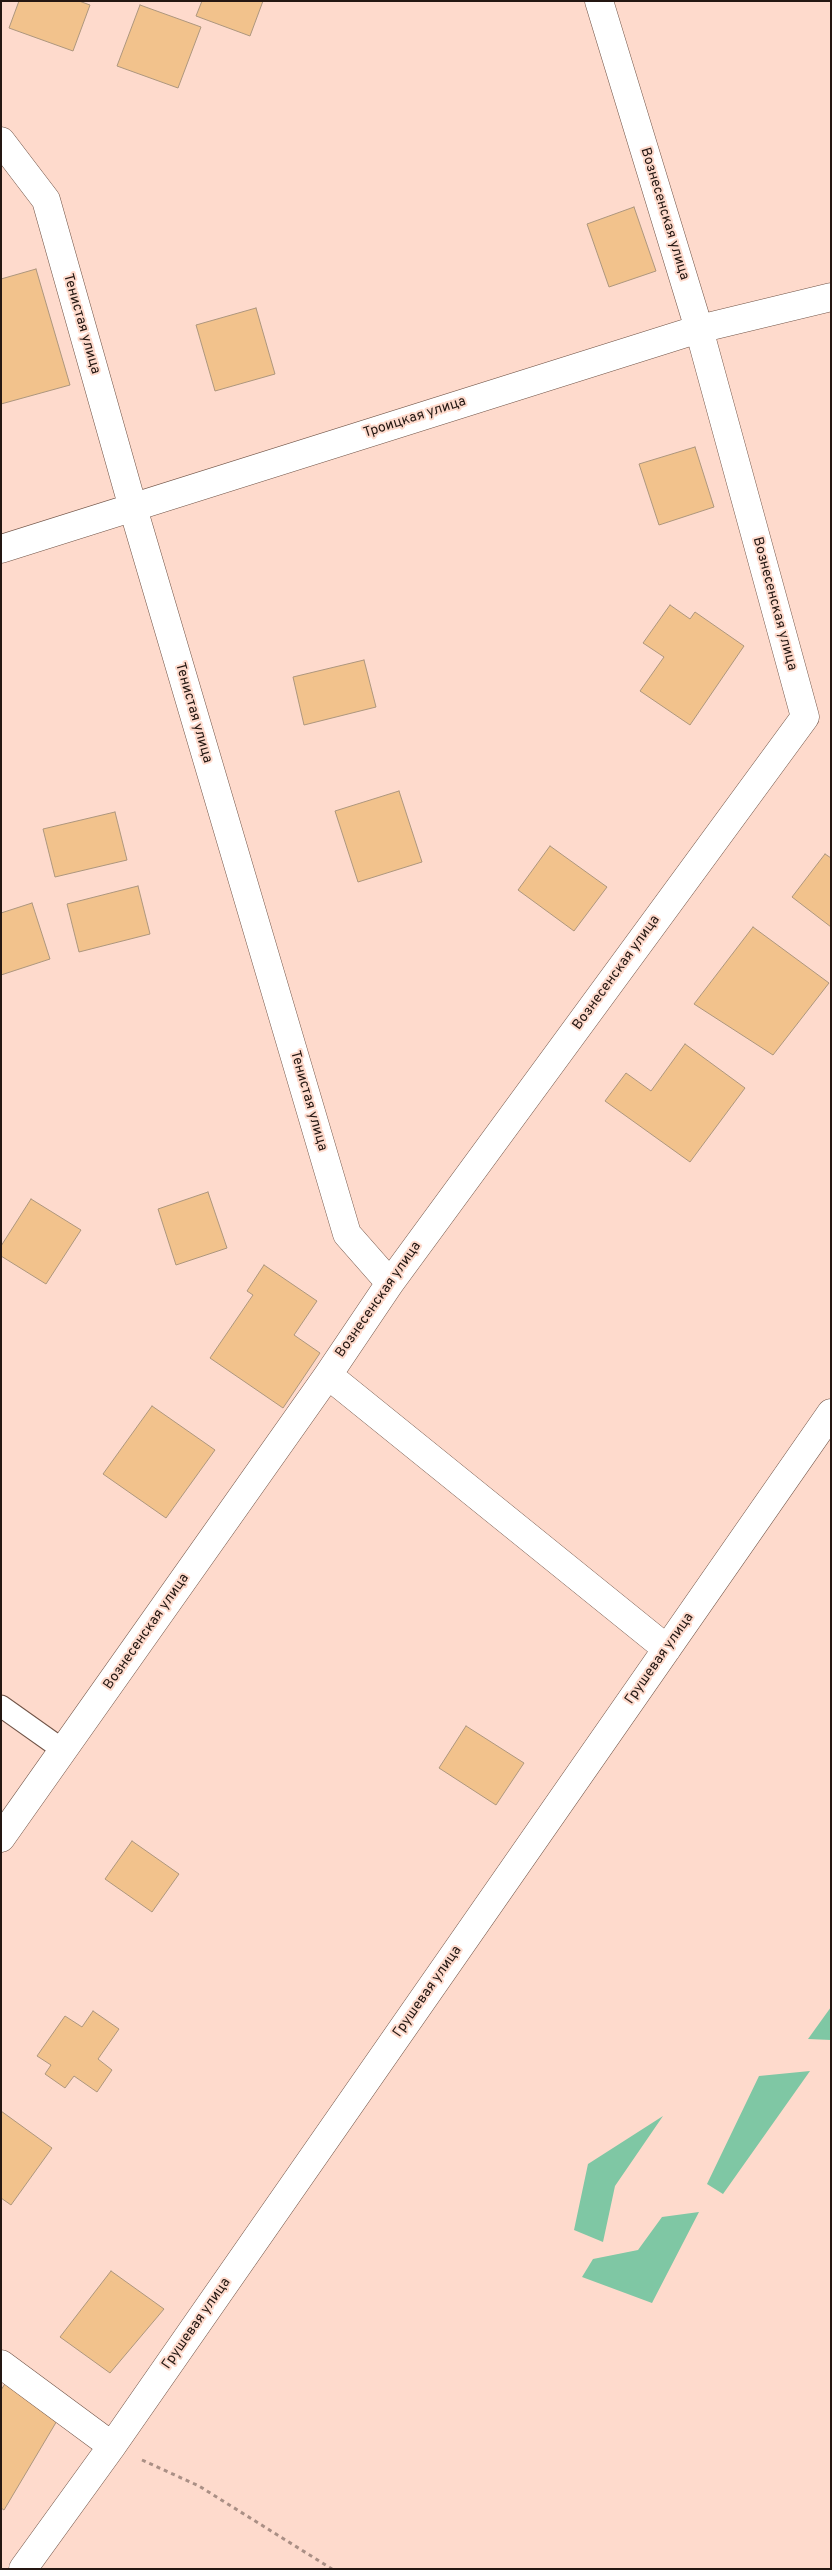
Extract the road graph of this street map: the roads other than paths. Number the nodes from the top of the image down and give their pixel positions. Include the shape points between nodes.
1 (599, 1) edge
2 (1, 141) edge
3 (831, 297) edge
4 (699, 329) junction
5 (132, 508) junction
6 (1, 549) edge
7 (390, 1283) junction
8 (328, 1375) junction
9 (831, 1413) edge
10 (667, 1649) junction
11 (1, 1706) edge
12 (63, 1750) junction
13 (1, 1838) edge
14 (1, 2364) edge
15 (112, 2446) junction
16 (23, 2569) edge

1 - 4 street, Вознесенская улица
2 - 5 street, Тенистая улица via 46,200
3 - 4 street, Троицкая улица
4 - 5 street, Троицкая улица
4 - 7 street, Вознесенская улица via 805,717
5 - 6 street, Троицкая улица
5 - 7 street, Тенистая улица via 347,1234
7 - 8 street, Вознесенская улица
8 - 10 street
8 - 12 street, Вознесенская улица
9 - 10 street, Грушевая улица
10 - 15 street, Грушевая улица
11 - 12 lane
12 - 13 street, Вознесенская улица
14 - 15 street
15 - 16 street, Грушевая улица

